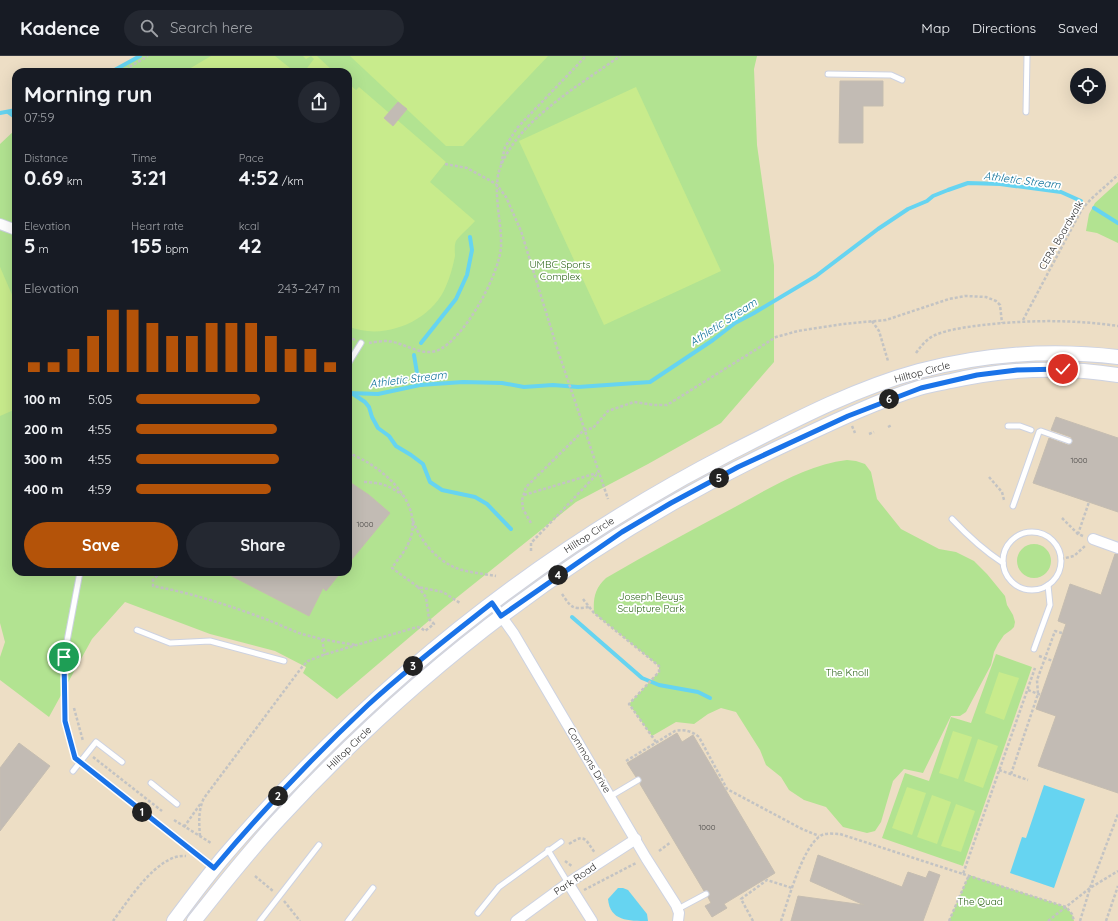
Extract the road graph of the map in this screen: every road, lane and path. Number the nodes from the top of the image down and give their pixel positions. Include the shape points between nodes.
1 (148, 56) edge
2 (586, 56) edge
3 (620, 56) edge
4 (1027, 56) edge
5 (128, 68) edge
6 (828, 74) dead end
7 (902, 80) dead end
8 (1026, 112) dead end
9 (445, 164) dead end
10 (500, 168) junction
11 (1118, 175) edge
12 (497, 185) junction
13 (0, 224) edge
14 (12, 228) edge
15 (872, 321) junction
16 (1023, 321) junction
17 (1002, 323) junction
18 (1118, 326) edge
19 (361, 343) joint
20 (916, 352) dead end
21 (1118, 357) edge
22 (352, 358) edge
23 (888, 361) dead end
24 (1118, 375) edge
25 (892, 425) dead end
26 (1008, 426) dead end
27 (888, 427) dead end
28 (584, 430) junction
29 (1031, 430) dead end
30 (874, 432) dead end
31 (869, 434) dead end
32 (1069, 441) dead end
33 (352, 455) edge
34 (598, 472) junction
35 (989, 477) dead end
36 (364, 482) dead end
37 (523, 495) junction
38 (404, 496) junction
39 (608, 499) dead end
40 (1004, 500) dead end
41 (1089, 502) dead end
42 (1012, 506) dead end
43 (1062, 518) dead end
44 (413, 519) junction
45 (952, 519) dead end
46 (531, 523) dead end
47 (1078, 534) junction
48 (1093, 539) junction
49 (1118, 548) edge
50 (531, 551) dead end
51 (1061, 560) junction
52 (1002, 563) junction
53 (79, 576) edge
54 (157, 576) edge
55 (496, 576) dead end
56 (1048, 585) junction
57 (418, 587) junction
58 (562, 594) dead end
59 (584, 599) dead end
60 (460, 602) dead end
61 (492, 603) junction
62 (589, 607) junction
63 (501, 616) junction
64 (1049, 629) dead end
65 (137, 630) dead end
66 (1055, 631) junction
67 (1062, 634) dead end
68 (322, 639) junction
69 (359, 645) junction
70 (1034, 649) dead end
71 (325, 655) junction
72 (1040, 656) dead end
73 (1045, 658) junction
74 (284, 661) dead end
75 (1053, 661) dead end
76 (1035, 668) dead end
77 (1028, 690) junction
78 (1040, 694) junction
79 (74, 706) dead end
80 (83, 741) dead end
81 (656, 742) junction
82 (92, 756) dead end
83 (626, 761) dead end
84 (80, 762) junction
85 (122, 762) dead end
86 (999, 770) junction
87 (73, 772) dead end
88 (1011, 774) junction
89 (638, 780) dead end
90 (1028, 780) dead end
91 (151, 783) dead end
92 (611, 796) junction
93 (204, 798) junction
94 (177, 804) dead end
95 (162, 811) dead end
96 (1118, 814) edge
97 (174, 820) dead end
98 (184, 827) junction
99 (200, 836) junction
100 (819, 836) junction
101 (636, 839) junction
102 (561, 842) dead end
103 (671, 842) dead end
104 (211, 843) dead end
105 (320, 845) dead end
106 (564, 847) dead end
107 (548, 850) junction
108 (658, 851) dead end
109 (595, 853) dead end
110 (562, 857) dead end
111 (191, 860) dead end
112 (636, 863) dead end
113 (573, 866) dead end
114 (214, 868) junction
115 (1118, 872) edge
116 (962, 874) junction
117 (969, 876) junction
118 (568, 883) junction
119 (1118, 886) edge
120 (373, 888) dead end
121 (792, 888) junction
122 (1090, 888) junction
123 (584, 891) dead end
124 (706, 894) dead end
125 (1066, 907) junction
126 (678, 908) junction
127 (478, 913) dead end
128 (589, 920) edge
129 (113, 921) edge
130 (174, 921) edge
131 (194, 921) edge
132 (260, 921) edge
133 (348, 921) edge
134 (516, 921) edge
135 (678, 921) edge
136 (753, 921) edge
137 (781, 921) edge
138 (950, 921) edge
139 (1048, 921) edge
140 (1074, 921) edge
141 (1080, 921) edge
142 (1106, 921) edge

1 - 5 path
2 - 10 path via 517,128 505,147
3 - 10 path via 553,104 522,131
4 - 8 lane
6 - 7 lane via 891,75
9 - 12 path via 467,168
10 - 12 path
11 - 16 path, CERA Boardwalk via 1082,209
12 - 19 path via 501,247 496,271 458,336 445,347 427,352 387,341
12 - 28 path via 521,231
13 - 14 street
15 - 17 path via 886,320 965,296 986,297 996,301 1000,305
15 - 23 path via 879,332
15 - 28 path via 798,331 776,337 667,405 634,402 608,411 593,428
16 - 17 path
16 - 18 path via 1069,321
17 - 20 path via 941,333 922,344
19 - 22 lane
21 - 61 street, Hilltop Circle via 1061,353 1016,354 974,359 918,372 868,389 788,424 651,495 556,556
24 - 63 street, Hilltop Circle via 1063,369 1017,370 977,375 891,398 744,464 671,503 622,532
25 - 27 path
26 - 29 lane via 1020,426
28 - 34 path
28 - 37 path via 526,487
30 - 31 path
32 - 42 lane via 1039,432
33 - 38 path via 378,468
34 - 37 path
34 - 39 path
34 - 50 path via 531,543
35 - 40 path via 1002,492
36 - 38 path via 382,484
37 - 46 path via 523,509
38 - 44 path
41 - 47 path
43 - 47 path
44 - 55 path via 428,547 440,559 461,570
44 - 57 path via 409,542 392,568
45 - 52 lane via 985,552
47 - 48 path
48 - 49 street
48 - 51 path via 1074,556
51 - 52 lane via 1060,552 1052,539 1045,534 1030,532 1022,533 1010,542 1005,548
51 - 56 lane via 1058,574
52 - 56 lane via 1008,578 1019,587 1034,590
53 - 84 lane via 64,657 65,721 75,758
54 - 68 path via 153,580 153,586 181,592
56 - 70 lane via 1050,605
57 - 60 path via 443,592
57 - 69 path via 426,597 429,619 434,624 425,631 417,627
58 - 62 path via 575,608
59 - 62 path
61 - 63 street, Commons Drive
61 - 114 street, Hilltop Circle via 369,705 278,796
62 - 81 path via 660,668 629,704
63 - 92 street, Commons Drive
63 - 131 street, Hilltop Circle via 439,665 379,718 324,772 279,818
64 - 66 path
65 - 74 lane via 170,643 210,642
66 - 67 path
66 - 73 path
68 - 69 path
68 - 71 path
69 - 71 path
71 - 93 path via 308,661 302,667
72 - 73 path
73 - 75 path
73 - 78 path via 1037,680
76 - 77 path
77 - 78 path
77 - 86 path
78 - 88 path
79 - 80 path
81 - 83 path
81 - 100 path via 675,730 695,733 728,789
82 - 95 path
84 - 85 lane via 96,742
84 - 87 lane
84 - 114 lane
86 - 88 path
86 - 116 path
88 - 90 path
89 - 92 lane
91 - 94 lane
92 - 101 street, Commons Drive
93 - 98 path
93 - 99 path via 201,803
96 - 122 path
97 - 98 path
98 - 99 path
99 - 104 path
100 - 116 path via 829,833 840,834
100 - 121 path via 810,847
101 - 118 street, Park Road
101 - 126 street, Commons Drive
102 - 107 lane
103 - 108 path
105 - 132 lane
106 - 109 path via 582,837
107 - 118 lane
107 - 127 lane via 499,887
110 - 113 path
111 - 129 path via 186,856 177,857 153,872
112 - 123 path
114 - 130 street, Hilltop Circle
115 - 122 path
116 - 117 path
117 - 125 path
117 - 138 path
118 - 128 street
118 - 134 street, Park Road
119 - 142 path
120 - 133 lane
121 - 136 path via 767,880 741,899
121 - 137 path
122 - 125 path
122 - 141 path
124 - 126 lane
125 - 139 path
125 - 140 path
126 - 135 street

